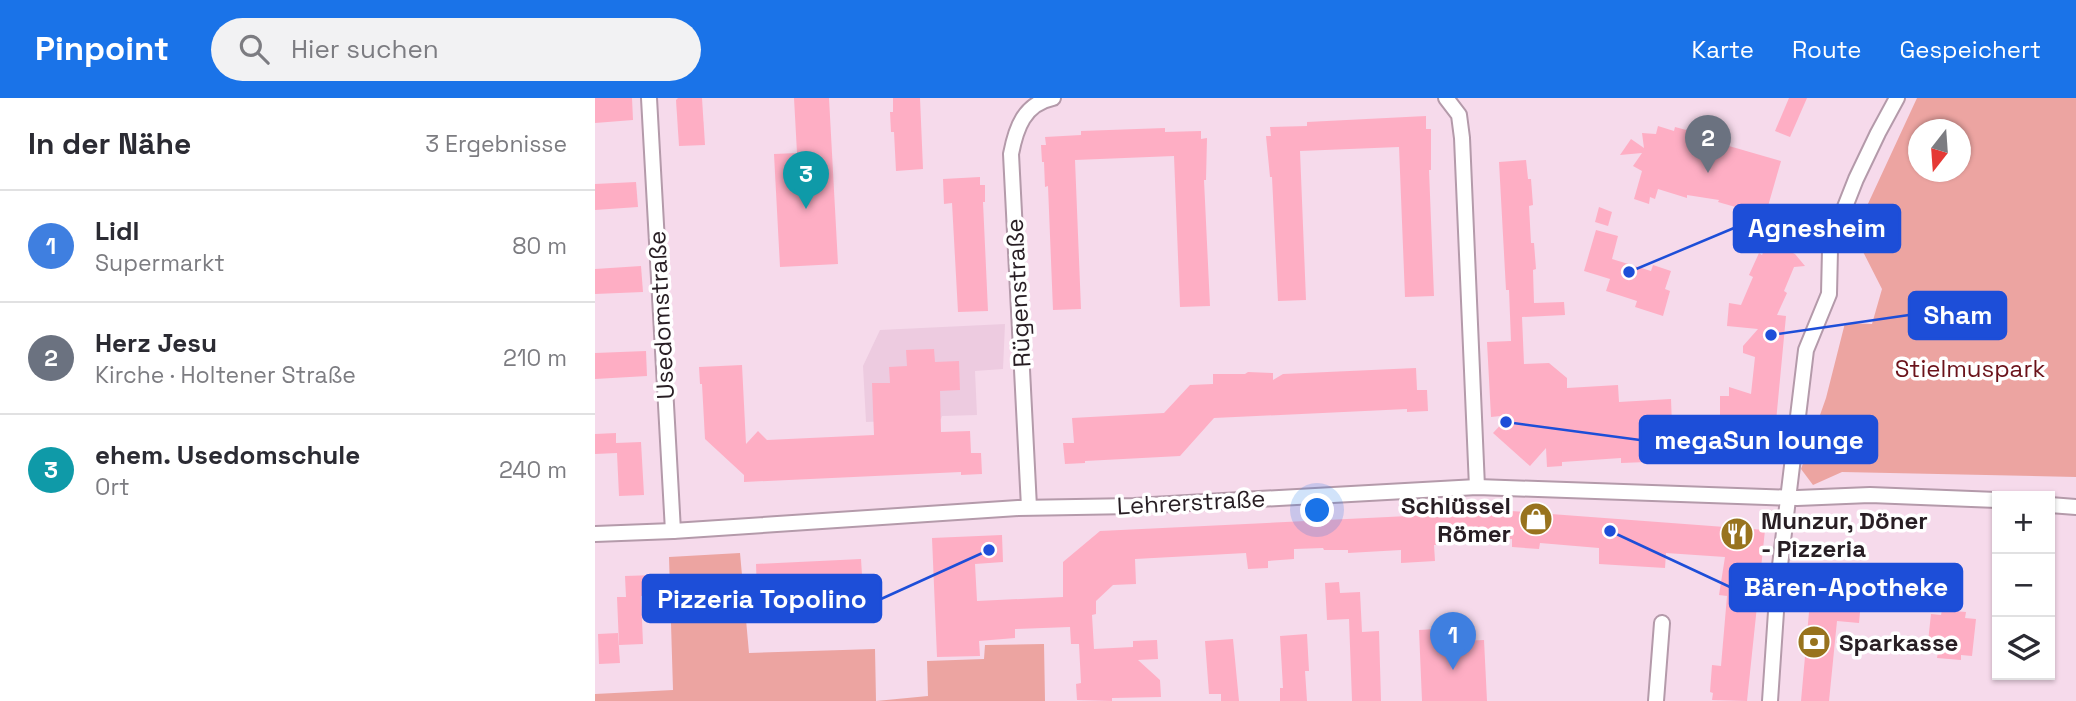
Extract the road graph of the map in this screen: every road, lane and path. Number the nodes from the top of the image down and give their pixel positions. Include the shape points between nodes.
1 (649, 98) edge
2 (1053, 98) edge
3 (1447, 98) edge
4 (1898, 98) edge
5 (1477, 488) junction
6 (1788, 498) junction
7 (1992, 500) edge
8 (2055, 505) edge
9 (1029, 507) junction
10 (2076, 507) edge
11 (673, 531) junction
12 (595, 534) edge
13 (1778, 582) junction
14 (1840, 590) dead end
15 (1662, 623) dead end
16 (1656, 701) edge
17 (1770, 701) edge

1 - 11 street, Usedomstraße
2 - 9 street, Rügenstraße via 1025,114 1011,154
3 - 5 street via 1459,115 1462,138
4 - 6 street via 1856,179 1830,250 1829,293 1806,350
5 - 6 street, Lehrerstraße
5 - 9 street, Lehrerstraße
6 - 7 street, Lehrerstraße via 1870,495
6 - 13 street
8 - 10 street
9 - 11 street, Lehrerstraße
11 - 12 street, Lehrerstraße
13 - 14 street
13 - 17 street
15 - 16 street

